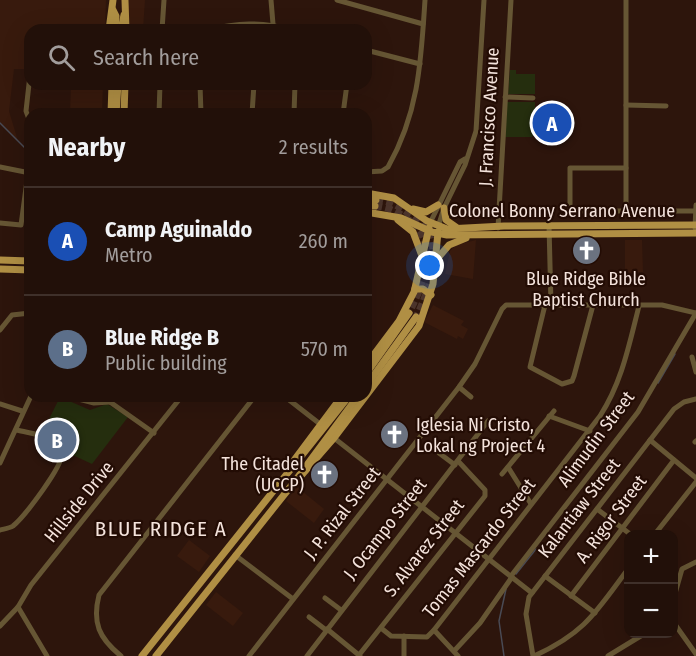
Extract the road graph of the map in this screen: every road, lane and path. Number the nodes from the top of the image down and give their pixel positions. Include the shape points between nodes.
1 (113, 0) edge
2 (124, 0) edge
3 (164, 0) edge
4 (271, 0) edge
5 (337, 0) edge
6 (425, 0) edge
7 (484, 0) edge
8 (511, 0) edge
9 (626, 0) edge
10 (113, 10) junction
11 (124, 15) junction
12 (260, 22) joint
13 (110, 24) edge
14 (117, 24) edge
15 (119, 24) edge
16 (125, 24) edge
17 (162, 24) edge
18 (233, 24) edge
19 (273, 24) joint
20 (423, 24) junction
21 (372, 52) edge
22 (420, 64) junction
23 (28, 90) edge
24 (108, 90) edge
25 (111, 90) edge
26 (118, 90) edge
27 (125, 90) edge
28 (160, 90) edge
29 (200, 90) edge
30 (254, 90) edge
31 (295, 90) edge
32 (346, 90) edge
33 (505, 97) junction
34 (533, 98) dead end
35 (626, 105) junction
36 (666, 106) dead end
37 (26, 108) edge
38 (109, 108) edge
39 (110, 108) edge
40 (116, 108) edge
41 (124, 108) edge
42 (159, 108) edge
43 (201, 108) edge
44 (252, 108) edge
45 (294, 108) edge
46 (344, 108) edge
47 (0, 167) edge
48 (626, 168) junction
49 (372, 171) edge
50 (24, 172) edge
51 (372, 194) edge
52 (696, 205) edge
53 (24, 206) edge
54 (406, 206) junction
55 (441, 207) junction
56 (626, 210) junction
57 (696, 211) edge
58 (372, 213) edge
59 (384, 214) junction
60 (0, 223) edge
61 (549, 225) junction
62 (498, 226) junction
63 (429, 227) junction
64 (461, 229) junction
65 (696, 229) edge
66 (438, 230) junction
67 (472, 236) junction
68 (497, 236) junction
69 (550, 236) junction
70 (0, 260) edge
71 (24, 261) edge
72 (436, 261) junction
73 (422, 265) junction
74 (0, 269) edge
75 (24, 270) edge
76 (416, 285) junction
77 (433, 286) junction
78 (431, 295) junction
79 (548, 304) junction
80 (592, 305) junction
81 (639, 306) junction
82 (24, 313) edge
83 (696, 313) edge
84 (0, 330) edge
85 (372, 357) edge
86 (692, 357) dead end
87 (372, 366) edge
88 (696, 372) edge
89 (372, 377) edge
90 (459, 387) junction
91 (372, 389) edge
92 (471, 397) dead end
93 (696, 399) edge
94 (27, 402) edge
95 (90, 402) edge
96 (110, 402) joint
97 (177, 402) edge
98 (250, 402) edge
99 (292, 402) edge
100 (337, 402) edge
101 (344, 402) edge
102 (354, 402) edge
103 (362, 402) edge
104 (0, 404) edge
105 (22, 411) junction
106 (554, 411) dead end
107 (549, 416) junction
108 (488, 421) dead end
109 (320, 424) junction
110 (17, 430) junction
111 (590, 431) junction
112 (154, 433) junction
113 (334, 438) junction
114 (650, 440) junction
115 (439, 453) dead end
116 (674, 460) junction
117 (0, 463) edge
118 (457, 463) junction
119 (508, 467) junction
120 (285, 474) junction
121 (502, 474) dead end
122 (696, 478) edge
123 (387, 480) junction
124 (295, 481) junction
125 (696, 482) edge
126 (531, 504) junction
127 (422, 507) junction
128 (597, 509) junction
129 (622, 528) junction
130 (0, 530) edge
131 (625, 530) edge
132 (658, 530) edge
133 (455, 532) junction
134 (235, 555) junction
135 (489, 559) junction
136 (696, 562) edge
137 (624, 574) edge
138 (545, 576) junction
139 (512, 577) junction
140 (678, 584) edge
141 (532, 593) junction
142 (571, 596) junction
143 (325, 598) dead end
144 (293, 599) junction
145 (18, 607) junction
146 (341, 610) junction
147 (594, 614) junction
148 (309, 617) dead end
149 (0, 626) edge
150 (381, 628) junction
151 (326, 629) junction
152 (678, 629) edge
153 (434, 630) junction
154 (404, 636) junction
155 (636, 638) edge
156 (457, 653) edge
157 (696, 654) edge
158 (46, 656) edge
159 (121, 656) edge
160 (142, 656) edge
161 (156, 656) edge
162 (249, 656) edge
163 (307, 656) edge
164 (359, 656) edge
165 (404, 656) edge
166 (533, 656) edge
167 (608, 656) edge

1 - 10 main road
2 - 11 main road
3 - 17 street
4 - 19 street
5 - 20 street
6 - 20 street
7 - 55 street via 476,131
8 - 33 street, J. Francisco Avenue
9 - 35 street
10 - 13 main road
10 - 14 main road
11 - 15 main road
11 - 16 main road
12 - 18 street
12 - 19 street
20 - 22 street
21 - 22 street
22 - 49 street via 416,98 396,152 386,170
23 - 37 street
24 - 38 main road
25 - 39 main road
26 - 40 main road
27 - 41 main road
28 - 42 street
29 - 43 street
30 - 44 street
31 - 45 street
32 - 46 street
33 - 34 street
33 - 62 street, J. Francisco Avenue
35 - 36 street
35 - 48 street
47 - 50 street
48 - 56 street
48 - 56 street via 572,167 569,171 570,211
51 - 54 main road, Colonel Bonny Serrano Avenue via 392,197
52 - 57 street
53 - 60 street via 21,225
54 - 55 main road via 426,212
54 - 63 main road, Colonel Bonny Serrano Avenue
55 - 63 street
55 - 64 main road via 446,220
55 - 66 street
56 - 57 street
57 - 65 street
58 - 59 main road, Colonel Bonny Serrano Avenue
59 - 63 main road, Colonel Bonny Serrano Avenue
59 - 73 main road via 404,223 414,233
61 - 62 main road, Colonel Bonny Serrano Avenue
61 - 65 main road, Colonel Bonny Serrano Avenue
61 - 69 street
62 - 64 main road, Colonel Bonny Serrano Avenue
62 - 68 street, J. Francisco Avenue
63 - 66 main road, Colonel Bonny Serrano Avenue
63 - 73 main road
64 - 66 main road, Colonel Bonny Serrano Avenue
65 - 69 main road, Colonel Bonny Serrano Avenue
66 - 67 main road, Colonel Bonny Serrano Avenue
66 - 72 main road
67 - 68 main road, Colonel Bonny Serrano Avenue
67 - 72 main road via 448,245
68 - 69 main road, Colonel Bonny Serrano Avenue
69 - 79 street
70 - 71 main road
72 - 77 main road
73 - 76 main road
74 - 75 main road
76 - 77 main road
76 - 78 main road
76 - 85 main road via 399,321
77 - 78 main road
78 - 91 main road via 417,330
79 - 80 street, J. P. Rizal Street
79 - 80 street via 530,367 562,384 572,381 574,376
79 - 90 street, J. P. Rizal Street via 510,304 502,309
80 - 81 street, J. P. Rizal Street
81 - 83 street, J. P. Rizal Street via 662,305
81 - 111 street, Tomas Mascardo Street via 615,391
82 - 84 street via 12,315
83 - 139 street, Alimudin Street via 638,412
86 - 88 street
87 - 89 main road via 413,315
90 - 92 street
90 - 123 street, J. P. Rizal Street
93 - 114 street, Kalantiaw Street via 678,405
94 - 105 street
95 - 96 street
96 - 112 street
97 - 112 street, Hillside Drive
98 - 159 street via 99,595 95,611 99,629 106,644
99 - 109 street
100 - 109 main road
101 - 120 main road
102 - 124 main road
103 - 113 main road
104 - 105 street
105 - 110 street
106 - 107 street
107 - 111 street
107 - 119 street
108 - 118 street, J. Ocampo Street
109 - 120 main road
110 - 117 street
110 - 130 street via 52,439 62,451 62,461 13,526
111 - 126 street, Tomas Mascardo Street
112 - 145 street, Hillside Drive via 31,585
113 - 123 street
113 - 124 main road
114 - 116 street
114 - 128 street, Kalantiaw Street
115 - 118 street
116 - 122 street
116 - 129 street, A. Rigor Street
118 - 127 street, J. Ocampo Street
118 - 133 street, S. Alvarez Street via 472,473 485,493
119 - 121 street
119 - 126 street
120 - 160 main road
123 - 127 street
123 - 144 street, J. P. Rizal Street
124 - 134 main road
125 - 132 street
126 - 135 street, Tomas Mascardo Street
127 - 133 street
127 - 146 street, J. Ocampo Street
128 - 129 street
128 - 138 street, Kalantiaw Street
129 - 131 street
129 - 142 street, A. Rigor Street
133 - 135 street
133 - 150 street, S. Alvarez Street
134 - 144 street
134 - 161 main road
135 - 139 street
135 - 153 street, Tomas Mascardo Street
136 - 140 street via 682,569
137 - 147 street
138 - 141 street, Kalantiaw Street
138 - 142 street
139 - 141 street
139 - 156 street, Alimudin Street
141 - 166 street, Kalantiaw Street via 526,614
142 - 147 street
143 - 146 street
144 - 162 street, J. P. Rizal Street
145 - 149 street, Hillside Drive
145 - 158 street
146 - 151 street, J. Ocampo Street
147 - 166 street via 565,642
148 - 151 street
150 - 154 street, Tomas Mascardo Street via 391,636
150 - 164 street, S. Alvarez Street
151 - 163 street, J. Ocampo Street
151 - 164 street
152 - 157 street
153 - 154 street, Tomas Mascardo Street via 428,637
153 - 156 street
154 - 165 street
155 - 167 street

